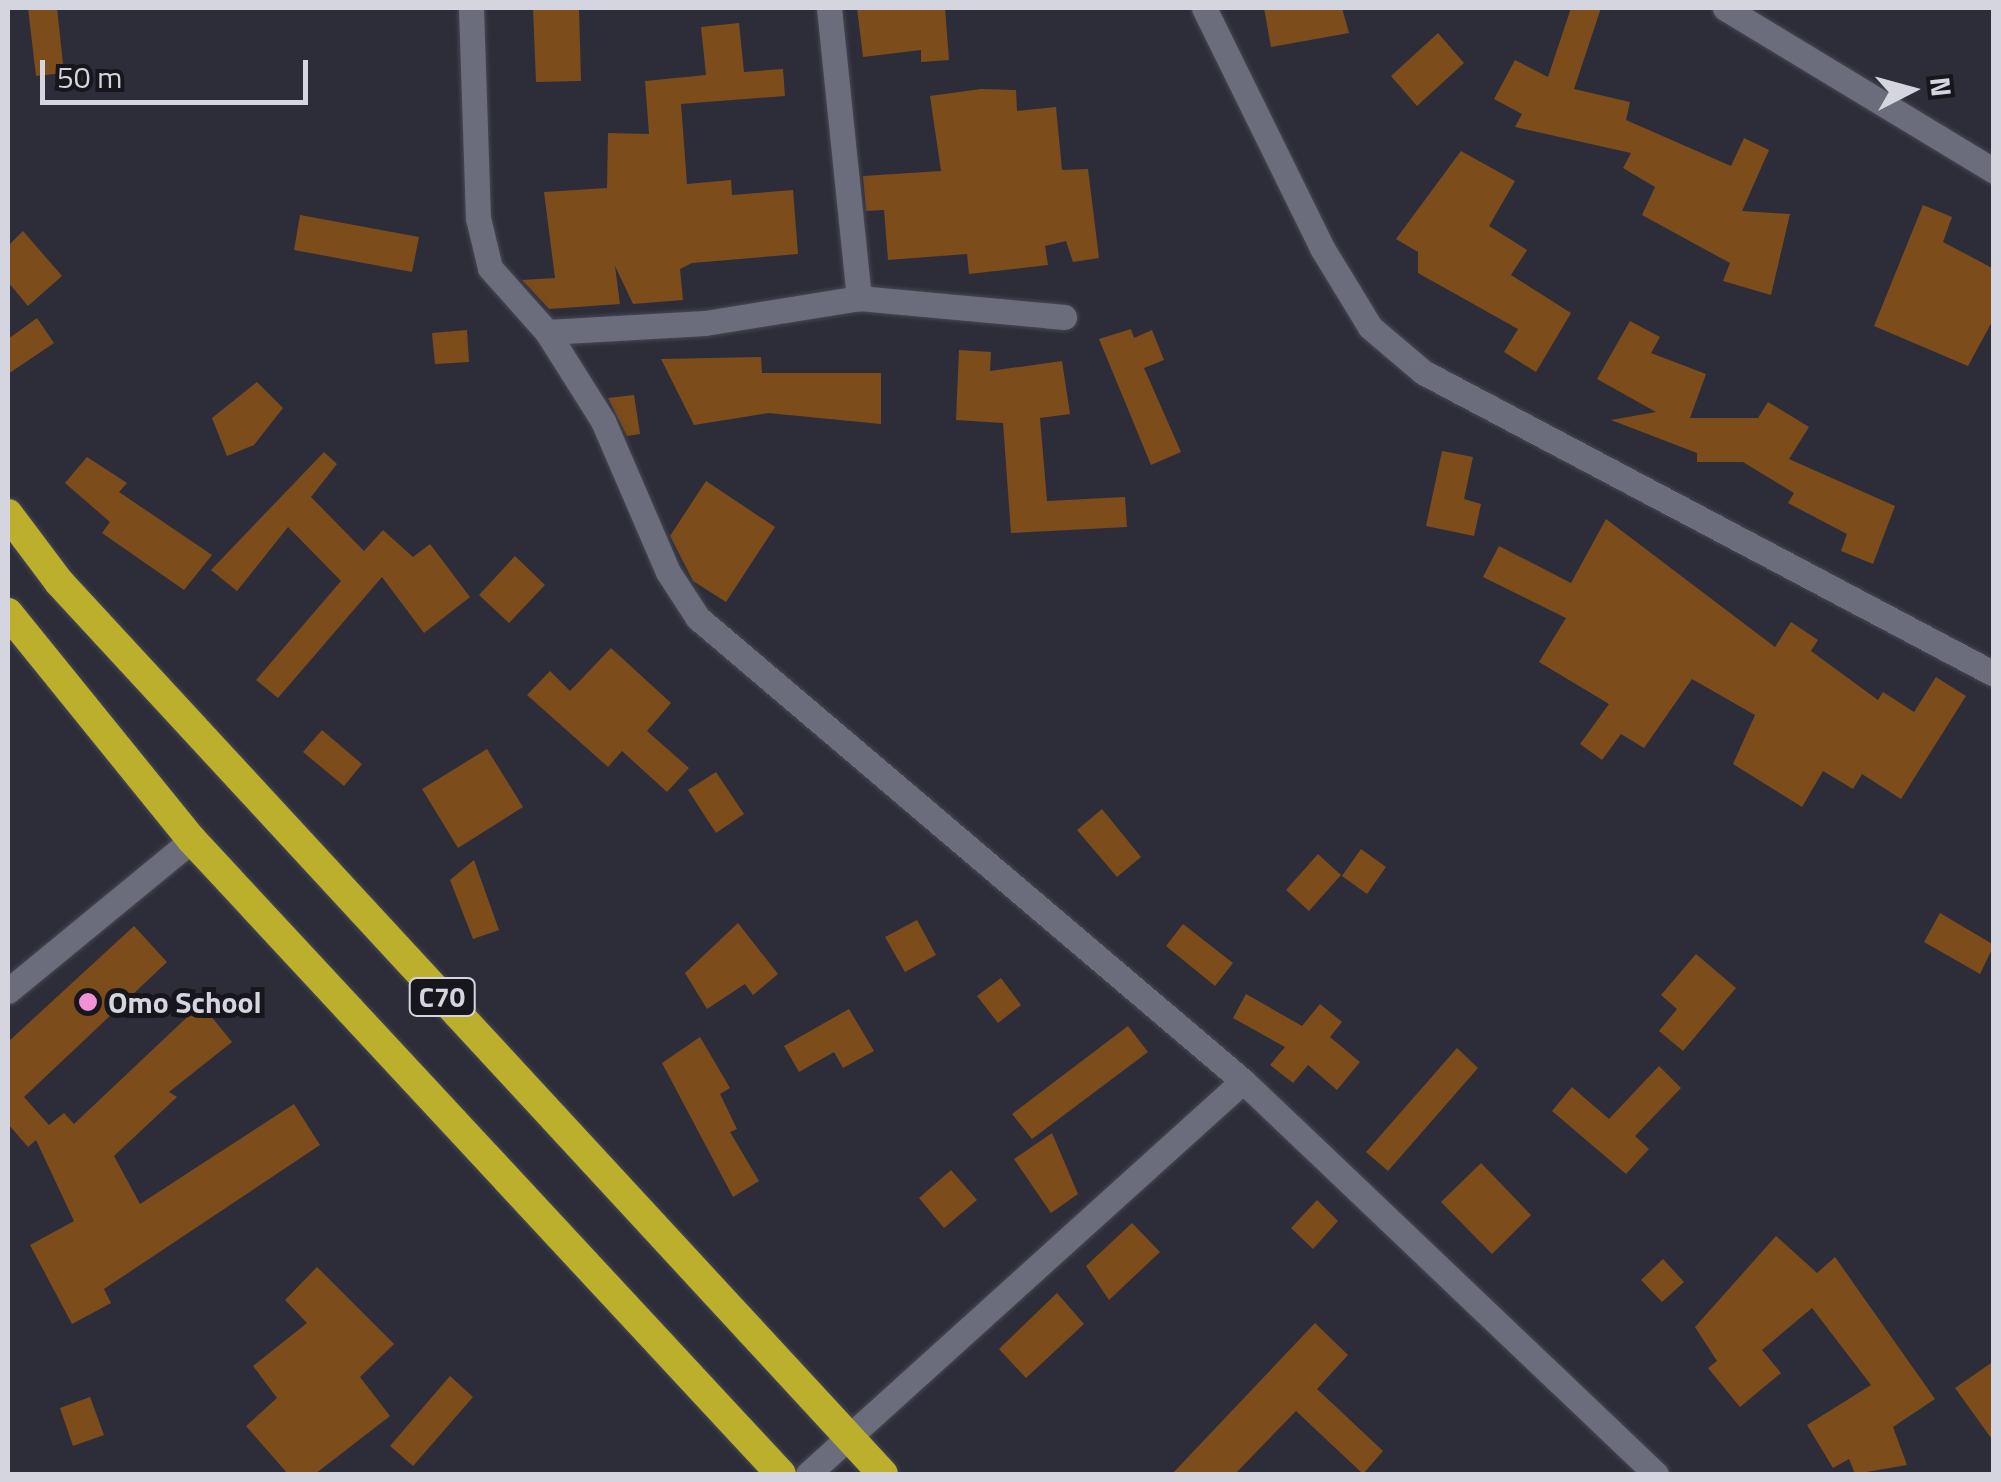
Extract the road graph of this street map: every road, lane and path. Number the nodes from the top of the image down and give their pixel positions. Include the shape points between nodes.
1 (471, 8) edge
2 (829, 8) edge
3 (1204, 8) edge
4 (1725, 8) edge
5 (1994, 171) edge
6 (859, 298) junction
7 (1064, 316) dead end
8 (547, 332) junction
9 (8, 514) edge
10 (8, 613) edge
11 (1994, 674) edge
12 (192, 840) junction
13 (8, 991) edge
14 (1243, 1081) junction
15 (848, 1436) junction
16 (781, 1474) edge
17 (808, 1474) edge
18 (883, 1474) edge
19 (1656, 1474) edge

1 - 8 street via 478,218 490,268
2 - 6 street
3 - 11 street via 1322,248 1370,326 1423,372
4 - 5 street
6 - 7 street
6 - 8 street via 705,323
8 - 14 street via 603,421 668,572 698,618
9 - 15 highway, C70 via 59,582
10 - 12 highway, C70
12 - 13 street
12 - 16 highway, C70
14 - 15 street
14 - 19 street
15 - 17 street
15 - 18 highway, C70

